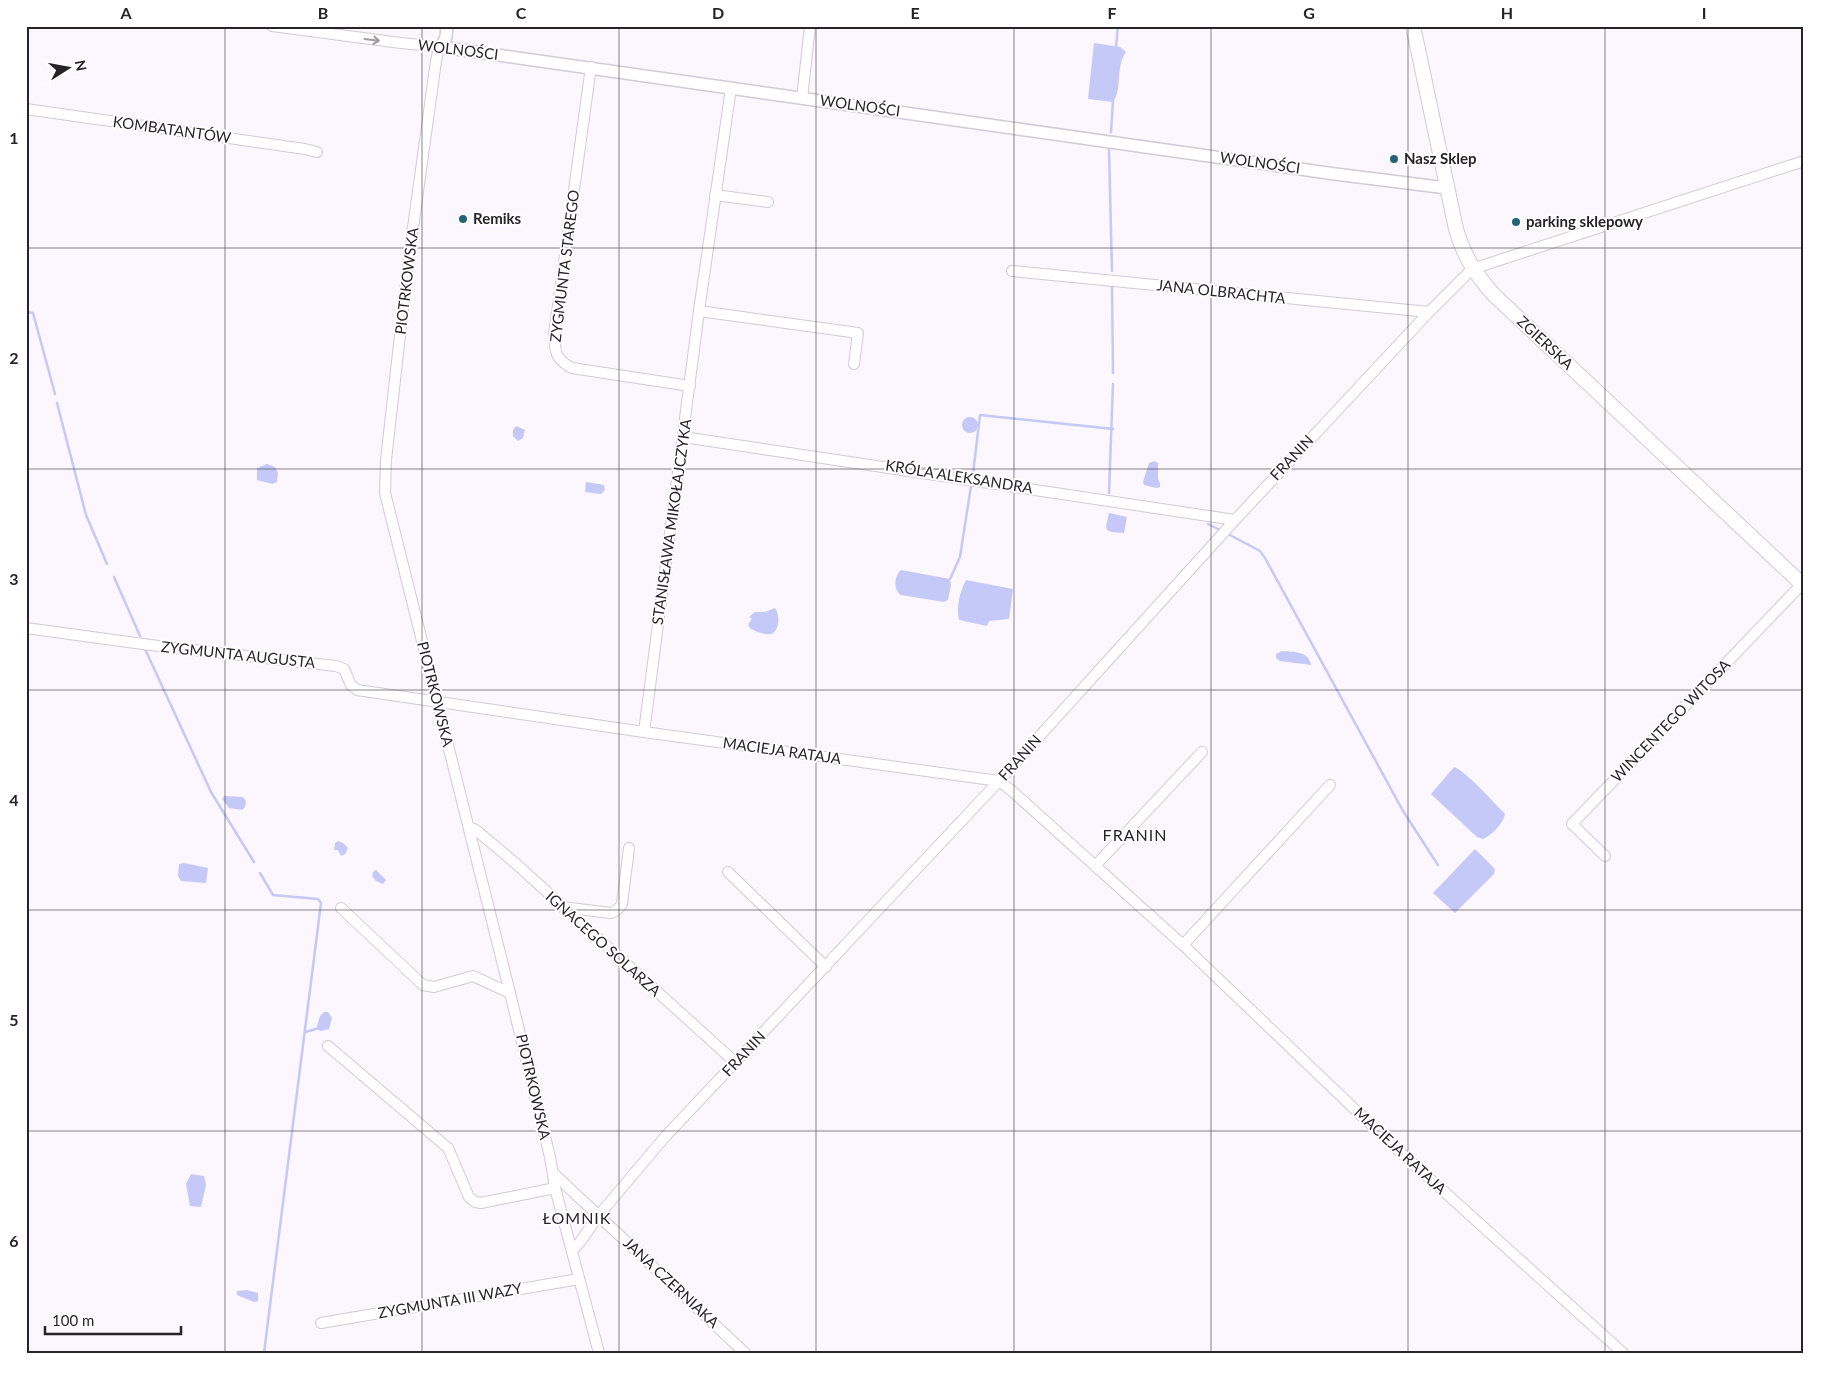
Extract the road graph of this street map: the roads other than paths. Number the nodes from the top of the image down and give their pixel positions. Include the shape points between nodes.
1 (272, 26) edge
2 (447, 26) edge
3 (810, 26) edge
4 (1413, 26) edge
5 (344, 31) edge
6 (441, 47) junction
7 (591, 68) junction
8 (730, 88) junction
9 (802, 98) junction
10 (26, 109) edge
11 (317, 152) dead end
12 (1804, 162) edge
13 (1447, 188) junction
14 (716, 195) junction
15 (768, 202) dead end
16 (1472, 269) junction
17 (1012, 271) dead end
18 (699, 312) junction
19 (1429, 312) junction
20 (854, 364) dead end
21 (690, 386) junction
22 (683, 437) junction
23 (1235, 520) junction
24 (1803, 585) edge
25 (26, 628) edge
26 (438, 702) junction
27 (644, 732) junction
28 (1202, 752) dead end
29 (999, 781) junction
30 (1330, 785) dead end
31 (469, 827) junction
32 (630, 848) dead end
33 (1605, 856) dead end
34 (1095, 866) junction
35 (728, 872) dead end
36 (562, 907) junction
37 (341, 908) dead end
38 (1183, 945) junction
39 (826, 967) junction
40 (510, 993) junction
41 (328, 1046) dead end
42 (736, 1063) junction
43 (553, 1173) junction
44 (555, 1188) junction
45 (599, 1216) junction
46 (572, 1251) junction
47 (579, 1279) junction
48 (321, 1323) dead end
49 (599, 1353) edge
50 (745, 1353) edge
51 (1623, 1353) edge

1 - 5 street, WOLNOŚCI
2 - 6 street, PIOTRKOWSKA
3 - 9 street
4 - 13 main road, ZGIERSKA
5 -> 6 street, WOLNOŚCI
6 - 7 street, WOLNOŚCI
6 - 26 street, PIOTRKOWSKA via 436,61 410,244 384,484
7 - 8 street, WOLNOŚCI
7 - 21 street, ZYGMUNTA STAREGO via 554,334 555,352 561,363 572,368
8 - 9 street, WOLNOŚCI
8 - 14 street, STANISŁAWA MIKOŁAJCZYKA
9 - 13 street, WOLNOŚCI
10 - 11 street, KOMBATANTÓW
12 - 16 street
13 - 16 main road, ZGIERSKA via 1456,228
14 - 15 street
14 - 18 street, STANISŁAWA MIKOŁAJCZYKA
16 - 19 street, FRANIN
16 - 24 main road, ZGIERSKA via 1493,294
17 - 19 street, JANA OLBRACHTA
18 - 20 street via 858,333
18 - 21 street, STANISŁAWA MIKOŁAJCZYKA
19 - 23 street, FRANIN
21 - 22 street, STANISŁAWA MIKOŁAJCZYKA
22 - 23 street, KRÓLA ALEKSANDRA
22 - 27 street, STANISŁAWA MIKOŁAJCZYKA
23 - 29 street, FRANIN
24 - 33 street, WINCENTEGO WITOSA via 1572,824
25 - 26 street, ZYGMUNTA AUGUSTA via 336,666 344,670 351,686 357,690
26 - 27 street, MACIEJA RATAJA
26 - 31 street, PIOTRKOWSKA
27 - 29 street, MACIEJA RATAJA
28 - 34 street
29 - 34 street, MACIEJA RATAJA
29 - 39 street, FRANIN
30 - 38 street
31 - 36 street, IGNACEGO SOLARZA via 514,862
31 - 40 street, PIOTRKOWSKA
32 - 36 street via 622,904 617,910 611,913
34 - 38 street, MACIEJA RATAJA
35 - 39 street
36 - 42 street, IGNACEGO SOLARZA
37 - 40 street via 423,985 434,987 474,976
38 - 51 street, MACIEJA RATAJA via 1388,1141
39 - 42 street, FRANIN
40 - 43 street, PIOTRKOWSKA
41 - 44 street via 448,1148 469,1197 475,1202
42 - 45 street, FRANIN via 664,1138
43 - 44 street, PIOTRKOWSKA
43 - 45 street, JANA CZERNIAKA
44 - 46 street, PIOTRKOWSKA
45 - 46 street, FRANIN
45 - 50 street, JANA CZERNIAKA
46 - 47 street, PIOTRKOWSKA
47 - 48 street, ZYGMUNTA III WAZY
47 - 49 street, PIOTRKOWSKA

